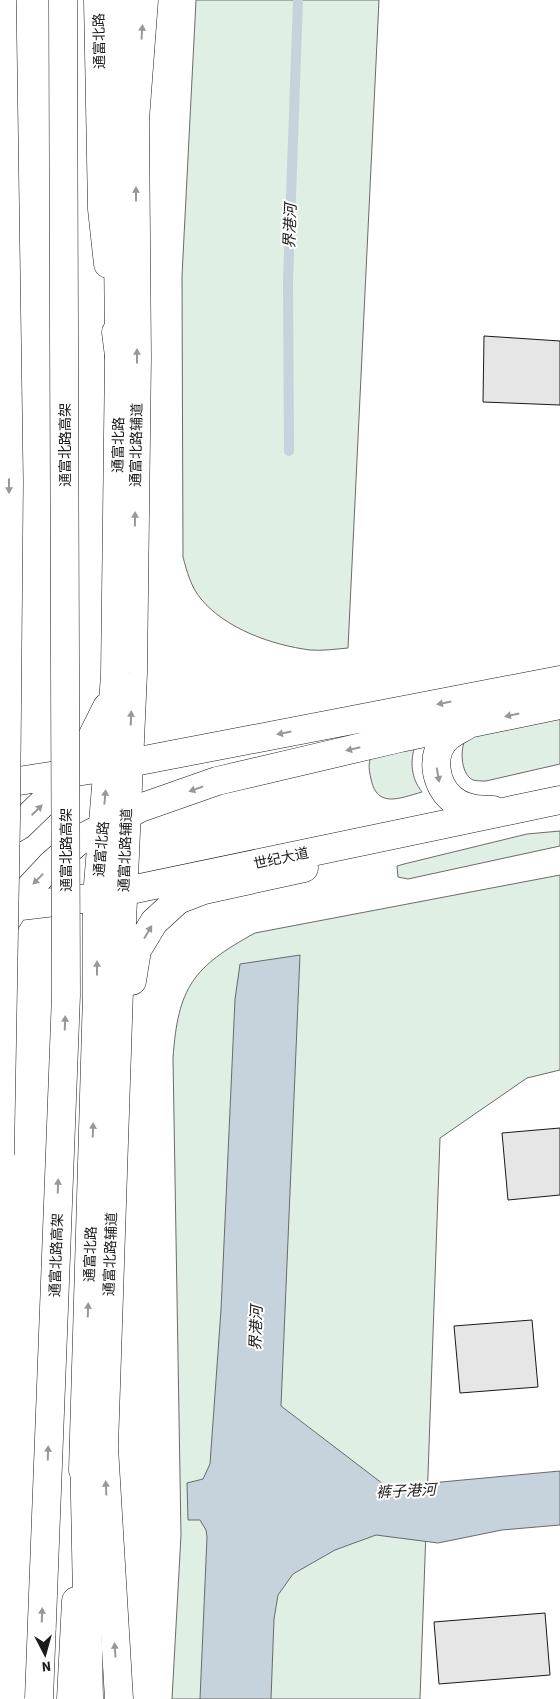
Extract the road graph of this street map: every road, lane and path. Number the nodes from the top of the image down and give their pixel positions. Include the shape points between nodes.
1 (2, 0) edge
2 (63, 0) edge
3 (98, 0) edge
4 (116, 0) edge
5 (144, 0) edge
6 (119, 356) junction
7 (116, 530) junction
8 (134, 568) junction
9 (126, 613) junction
10 (124, 674) junction
11 (560, 680) edge
12 (560, 705) edge
13 (469, 724) junction
14 (118, 766) junction
15 (66, 774) junction
16 (0, 784) edge
17 (560, 801) edge
18 (511, 810) junction
19 (115, 821) junction
20 (0, 837) edge
21 (123, 891) junction
22 (97, 897) junction
23 (7, 908) edge
24 (0, 930) edge
25 (0, 1155) edge
26 (108, 1314) junction
27 (84, 1446) junction
28 (39, 1699) edge
29 (71, 1699) edge
30 (89, 1699) edge
31 (119, 1699) edge

1 -> 25 main road, bridge via 9,491
28 -> 2 main road, 通富北路高架, bridge via 66,995
3 - 6 main road, 通富北路 via 102,209
4 - 6 main road
8 -> 5 main road, 通富北路辅道 via 137,357 135,120
6 - 7 main road, 通富北路
7 - 9 main road
7 - 10 main road, 通富北路
8 - 9 main road
8 - 10 main road, 通富北路辅道
9 - 10 main road
14 -> 10 main road, 通富北路辅道
10 - 15 main road via 84,753
11 -> 14 main road
12 -> 13 main road
13 -> 18 main road via 446,738 436,758 438,782 452,799 473,810
13 -> 19 main road via 217,781 140,808
14 - 15 main road
19 -> 14 main road, 通富北路辅道
15 - 16 main road
20 -> 15 main road via 19,826 39,808
17 - 18 main road, 世纪大道
26 -> 17 main road via 128,1209 130,991 137,950 154,922 178,900 204,890 420,843
18 - 21 main road, 世纪大道
19 - 21 main road, 通富北路辅道
19 - 22 main road, 通富北路
19 -> 23 main road via 82,838
21 - 22 main road, 世纪大道
21 - 26 main road, 通富北路辅道
22 - 23 main road, 世纪大道
27 -> 22 main road, 通富北路
23 - 24 main road
26 - 27 main road
31 -> 26 main road, 通富北路辅道 via 104,1447
27 - 29 main road, 通富北路
27 - 30 main road

